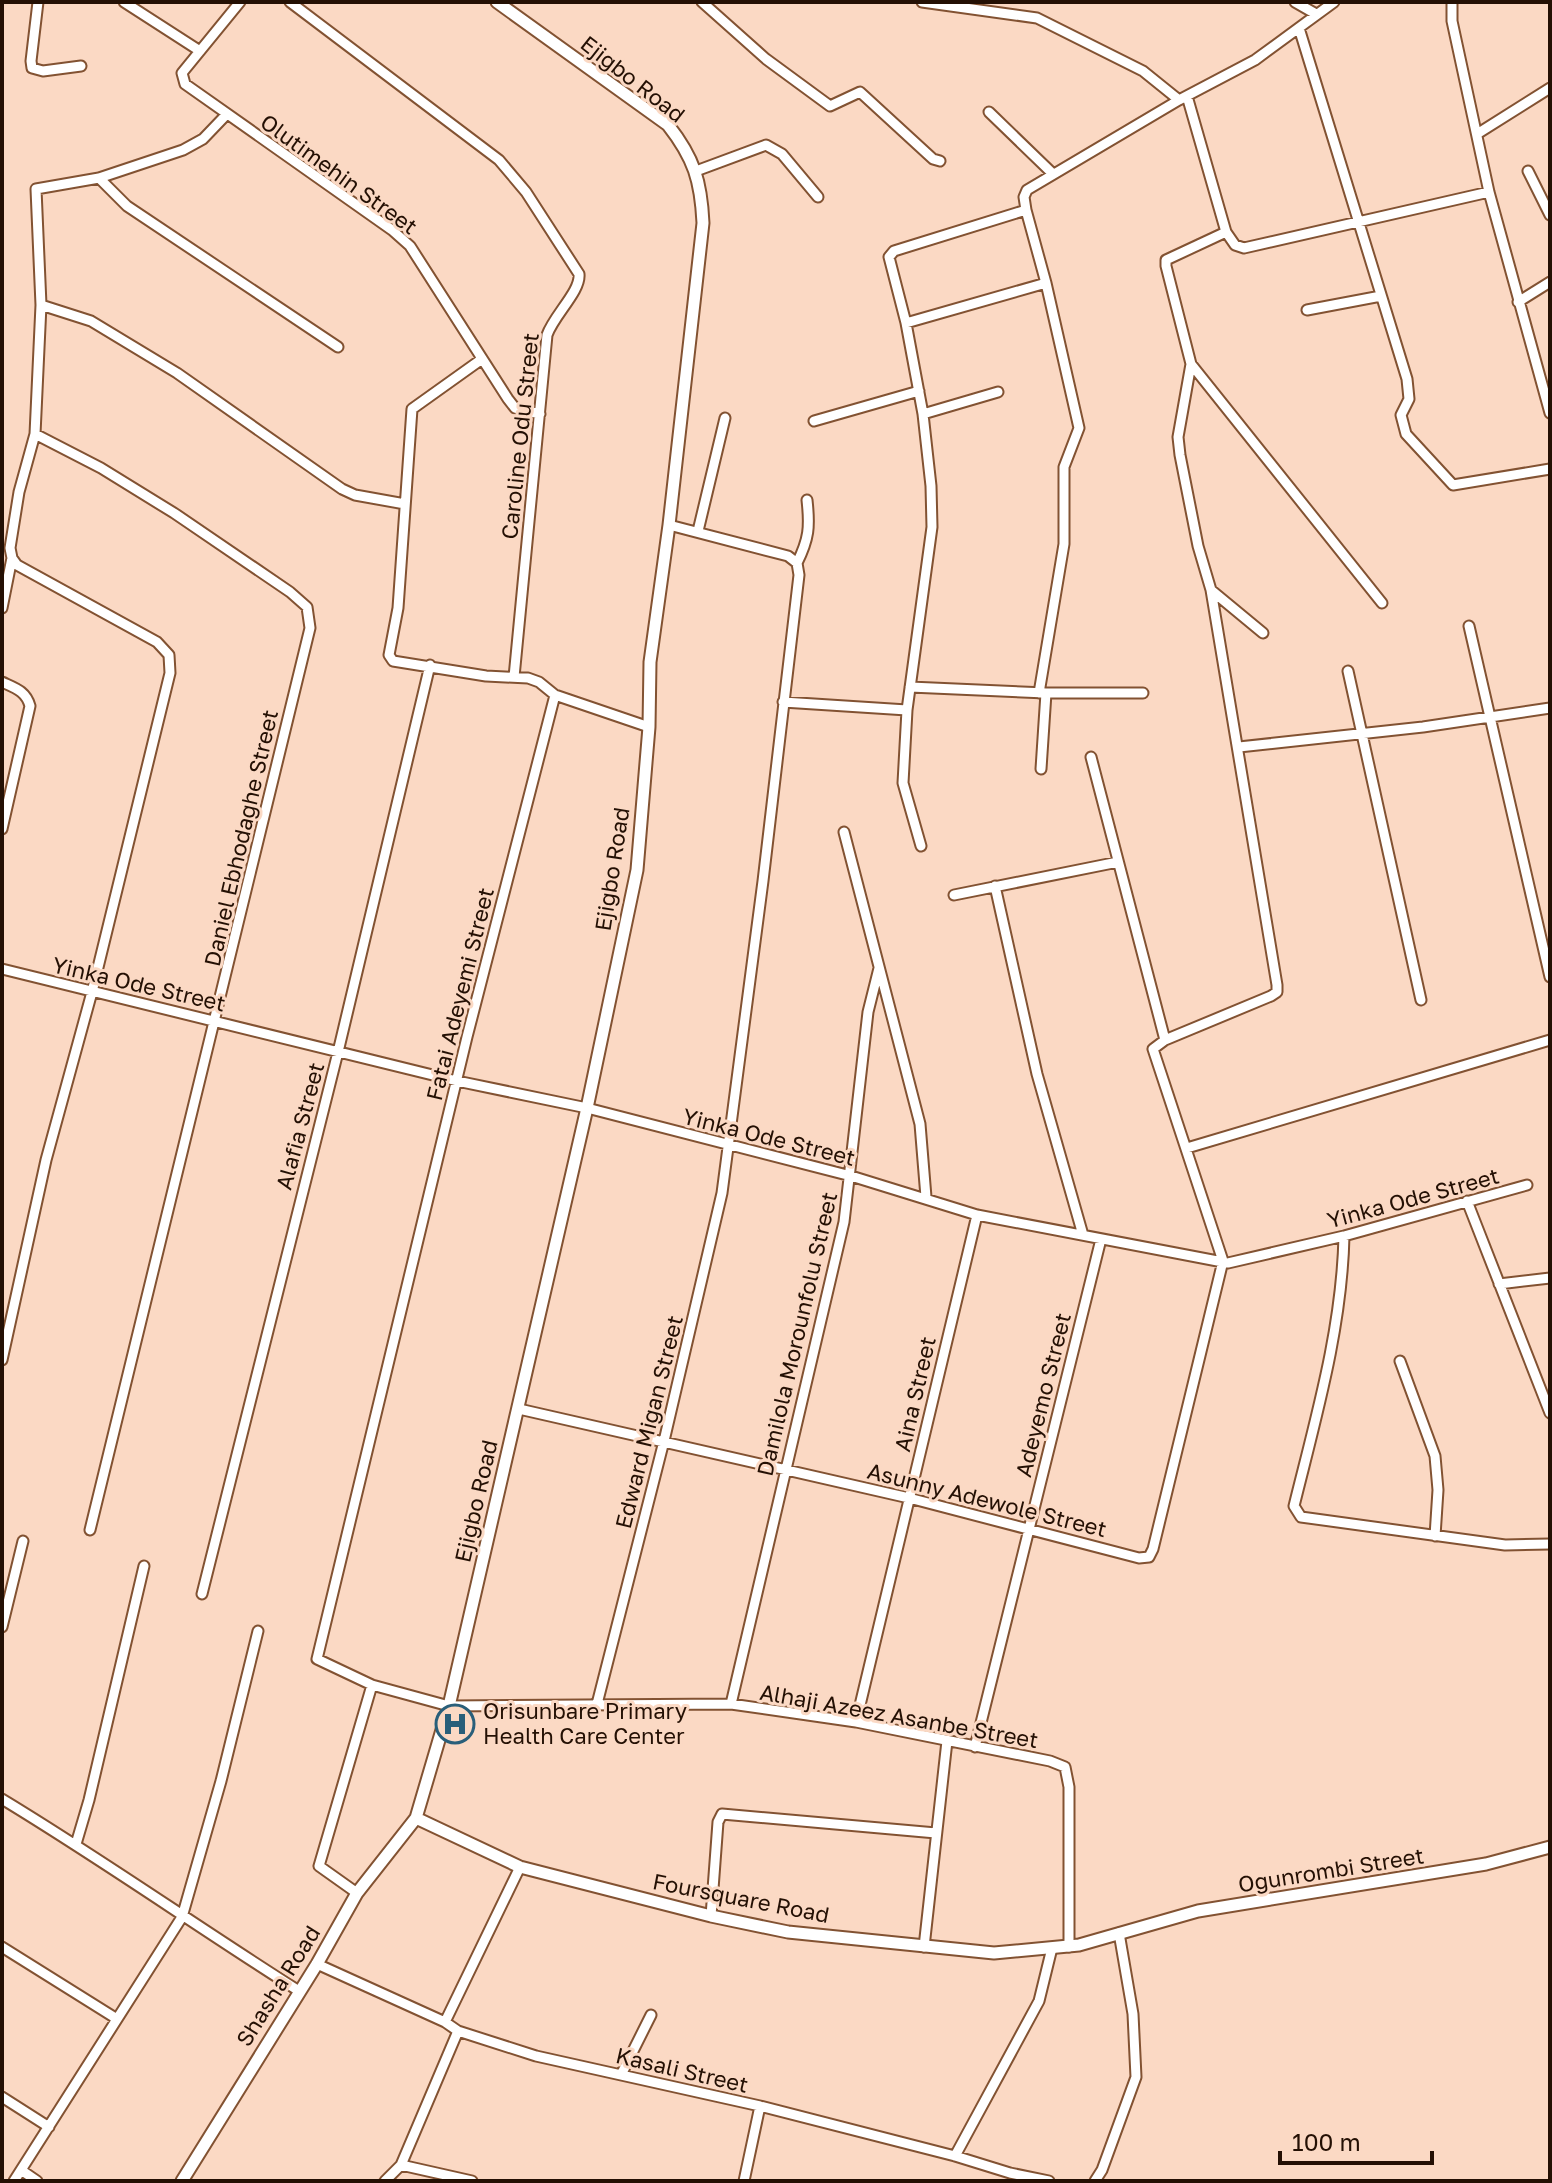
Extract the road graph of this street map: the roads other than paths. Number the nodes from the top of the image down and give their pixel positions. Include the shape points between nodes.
1 (38, 2) edge
2 (124, 2) edge
3 (240, 2) edge
4 (290, 2) edge
5 (497, 2) edge
6 (922, 2) edge
7 (1295, 2) edge
8 (1334, 2) edge
9 (1452, 2) edge
10 (710, 4) edge
11 (1316, 14) junction
12 (1299, 28) junction
13 (200, 51) junction
14 (81, 66) dead end
15 (1550, 88) edge
16 (1183, 98) junction
17 (989, 112) dead end
18 (226, 115) junction
19 (1477, 134) junction
20 (940, 161) dead end
21 (696, 171) junction
22 (1528, 171) dead end
23 (1052, 173) junction
24 (99, 178) junction
25 (1489, 192) junction
26 (818, 197) dead end
27 (1026, 210) junction
28 (1550, 215) edge
29 (1360, 223) junction
30 (1226, 232) junction
31 (1550, 282) edge
32 (1046, 283) junction
33 (1381, 296) junction
34 (1518, 302) junction
35 (41, 305) junction
36 (1307, 310) dead end
37 (906, 323) junction
38 (338, 347) dead end
39 (482, 359) junction
40 (1191, 364) junction
41 (919, 391) junction
42 (998, 392) dead end
43 (1550, 413) edge
44 (540, 414) junction
45 (923, 414) junction
46 (725, 418) dead end
47 (814, 421) dead end
48 (35, 434) junction
49 (1550, 469) edge
50 (807, 500) dead end
51 (405, 504) junction
52 (669, 525) junction
53 (698, 531) junction
54 (12, 558) junction
55 (797, 563) junction
56 (1211, 590) junction
57 (1382, 603) dead end
58 (2, 608) edge
59 (1469, 626) dead end
60 (1263, 633) dead end
61 (430, 665) junction
62 (1348, 671) dead end
63 (514, 677) junction
64 (2, 682) edge
65 (910, 687) junction
66 (1042, 693) junction
67 (1143, 693) dead end
68 (555, 695) junction
69 (783, 702) junction
70 (1550, 708) edge
71 (907, 710) junction
72 (1490, 718) junction
73 (649, 727) junction
74 (1362, 733) junction
75 (1239, 747) junction
76 (1091, 757) dead end
77 (1041, 769) dead end
78 (2, 829) edge
79 (844, 832) dead end
80 (921, 846) dead end
81 (1118, 862) junction
82 (995, 886) junction
83 (954, 895) dead end
84 (879, 968) junction
85 (2, 969) edge
86 (1550, 977) edge
87 (92, 992) junction
88 (1421, 1000) dead end
89 (216, 1021) junction
90 (1165, 1040) junction
91 (1550, 1040) edge
92 (338, 1052) junction
93 (457, 1081) junction
94 (587, 1108) junction
95 (730, 1146) junction
96 (1187, 1148) junction
97 (851, 1176) junction
98 (1527, 1185) dead end
99 (926, 1197) junction
100 (1467, 1201) junction
101 (977, 1215) junction
102 (1083, 1235) junction
103 (1344, 1236) junction
104 (1101, 1239) junction
105 (1223, 1261) junction
106 (1550, 1278) edge
107 (1499, 1284) junction
108 (2, 1360) edge
109 (1400, 1361) dead end
110 (519, 1409) junction
111 (1550, 1413) edge
112 (664, 1441) junction
113 (786, 1468) junction
114 (909, 1498) junction
115 (1029, 1528) junction
116 (90, 1530) dead end
117 (1435, 1536) junction
118 (23, 1541) dead end
119 (1550, 1544) edge
120 (144, 1566) dead end
121 (202, 1594) dead end
122 (2, 1627) edge
123 (258, 1631) dead end
124 (372, 1685) junction
125 (597, 1704) junction
126 (731, 1704) junction
127 (449, 1706) junction
128 (856, 1722) junction
129 (947, 1741) junction
130 (975, 1747) junction
131 (2, 1799) edge
132 (416, 1818) junction
133 (936, 1833) junction
134 (76, 1844) junction
135 (1550, 1847) edge
136 (520, 1867) junction
137 (357, 1893) junction
138 (711, 1916) junction
139 (182, 1917) junction
140 (1119, 1933) junction
141 (2, 1947) edge
142 (924, 1947) junction
143 (1069, 1947) junction
144 (1052, 1948) junction
145 (317, 1964) junction
146 (299, 1991) junction
147 (651, 2015) dead end
148 (117, 2019) junction
149 (445, 2022) junction
150 (458, 2031) junction
151 (621, 2075) junction
152 (2, 2097) edge
153 (760, 2106) junction
154 (49, 2127) junction
155 (955, 2156) junction
156 (401, 2165) junction
157 (21, 2170) junction
158 (14, 2181) edge
159 (37, 2181) edge
160 (182, 2181) edge
161 (385, 2181) edge
162 (472, 2181) edge
163 (744, 2181) edge
164 (1049, 2181) edge
165 (1095, 2181) edge

1 - 14 street via 32,68
2 - 13 street
3 - 13 street
4 - 44 street, Caroline Odu Street via 499,160 579,274 576,289 547,335
5 - 21 street, Ejigbo Road via 668,125
6 - 16 street via 1037,18 1143,71
7 - 11 street
8 - 11 street
9 - 19 street
10 - 20 street via 766,59 830,106 860,92
11 - 12 street
12 - 16 street via 1255,60
12 - 29 street
13 - 18 street, Olutimehin Street via 181,79
15 - 19 street
16 - 23 street
16 - 30 street
17 - 23 street
18 - 24 street via 195,145
18 - 39 street, Olutimehin Street via 410,246
19 - 25 street
21 - 26 street via 766,145 782,154
21 - 52 street, Ejigbo Road via 703,223
22 - 28 street
23 - 27 street via 1027,190
24 - 35 street via 36,189
24 - 38 street via 127,206
25 - 29 street
25 - 34 street
27 - 32 street
27 - 37 street via 890,254
29 - 30 street via 1244,248
29 - 33 street
30 - 40 street via 1166,260
31 - 34 street
32 - 37 street
32 - 66 street via 1079,428 1064,467 1064,544
33 - 36 street
33 - 49 street via 1407,379 1409,399 1401,415 1406,434 1453,485
34 - 43 street
35 - 48 street
35 - 51 street via 91,321 177,373 342,489
37 - 41 street
39 - 44 street, Olutimehin Street via 515,408
39 - 51 street via 412,409
40 - 56 street via 1178,437
40 - 57 street
41 - 45 street
41 - 47 street
42 - 45 street
44 - 63 street, Caroline Odu Street
45 - 65 street via 932,527
46 - 53 street
48 - 54 street via 19,492
48 - 89 street, Daniel Ebhodaghe Street via 174,513 307,607 310,628
50 - 55 street, Edward Migan Street via 807,544
51 - 61 street via 389,655 393,661
52 - 53 street
52 - 73 street, Ejigbo Road via 650,662
53 - 55 street
54 - 58 street
54 - 87 street via 157,642 169,655 170,673
55 - 69 street, Edward Migan Street
56 - 60 street
56 - 75 street
59 - 72 street
61 - 63 street
61 - 92 street, Alafia Street
62 - 74 street
63 - 68 street via 539,682
64 - 78 street via 21,691 30,706
65 - 66 street
65 - 71 street
66 - 67 street
66 - 77 street
68 - 73 street
68 - 93 street, Fatai Adeyemi Street
69 - 71 street
69 - 95 street, Edward Migan Street
70 - 72 street
71 - 80 street via 903,783
72 - 74 street
72 - 86 street
73 - 94 street, Ejigbo Road via 637,870
74 - 75 street
74 - 88 street
75 - 90 street via 1277,992
76 - 81 street
79 - 84 street
81 - 82 street
81 - 90 street
82 - 83 street
82 - 102 street via 1037,1074
84 - 97 street, Damilola Morounfolu Street via 868,1012
84 - 99 street via 920,1124
85 - 87 street, Yinka Ode Street
87 - 89 street, Yinka Ode Street
87 - 108 street via 46,1160
89 - 92 street, Yinka Ode Street
89 - 116 street, Daniel Ebhodaghe Street
90 - 96 street via 1153,1054
91 - 96 street
92 - 93 street, Yinka Ode Street
92 - 121 street, Alafia Street
93 - 94 street, Yinka Ode Street
93 - 124 street, Fatai Adeyemi Street via 317,1659
94 - 95 street, Yinka Ode Street
94 - 110 street, Ejigbo Road
95 - 97 street, Yinka Ode Street
95 - 112 street, Edward Migan Street
96 - 105 street
97 - 99 street, Yinka Ode Street
97 - 113 street, Damilola Morounfolu Street
98 - 100 street, Yinka Ode Street
99 - 101 street, Yinka Ode Street
100 - 103 street, Yinka Ode Street
100 - 107 street
101 - 102 street, Yinka Ode Street
101 - 114 street, Aina Street
102 - 104 street, Yinka Ode Street
103 - 105 street, Yinka Ode Street
103 - 117 street via 1341,1299 1294,1506 1301,1517
104 - 105 street, Yinka Ode Street
104 - 115 street, Adeyemo Street
105 - 115 street, Asunny Adewole Street via 1149,1557
106 - 107 street
107 - 111 street
109 - 117 street via 1435,1456
110 - 112 street, Asunny Adewole Street
110 - 127 street, Ejigbo Road
112 - 113 street, Asunny Adewole Street
112 - 125 street, Edward Migan Street
113 - 114 street, Asunny Adewole Street
113 - 126 street, Damilola Morounfolu Street
114 - 115 street, Asunny Adewole Street
114 - 128 street, Aina Street
115 - 130 street, Adeyemo Street
117 - 119 street via 1505,1545
118 - 122 street
120 - 134 street
123 - 139 street
124 - 127 street, Fatai Adeyemi Street
124 - 137 street via 319,1866
125 - 126 street, Alhaji Azeez Asanbe Street
125 - 127 street, Alhaji Azeez Asanbe Street
126 - 128 street, Alhaji Azeez Asanbe Street
127 - 132 street, Ejigbo Road
128 - 129 street, Alhaji Azeez Asanbe Street
129 - 130 street, Alhaji Azeez Asanbe Street
129 - 133 street
130 - 143 street, Alhaji Azeez Asanbe Street via 1065,1767
131 - 134 street
132 - 136 street, Foursquare Road
132 - 137 street, Shasha Road
133 - 138 street via 722,1814
133 - 142 street
134 - 139 street
135 - 140 street, Ogunrombi Street via 1486,1864 1198,1911
136 - 138 street, Foursquare Road
136 - 149 street
137 - 145 street, Shasha Road
138 - 142 street, Foursquare Road via 788,1932
139 - 146 street
139 - 148 street
140 - 143 street, Foursquare Road
140 - 165 street via 1133,2014 1136,2077
141 - 148 street
142 - 144 street, Foursquare Road via 994,1953
143 - 144 street, Foursquare Road
144 - 155 street via 1039,2001
145 - 146 street, Shasha Road
145 - 149 street, Kasali Street
146 - 160 street, Shasha Road
147 - 151 street
148 - 154 street
149 - 150 street, Kasali Street
150 - 151 street, Kasali Street
150 - 156 street
151 - 153 street, Kasali Street
152 - 154 street
153 - 155 street, Kasali Street
153 - 163 street
154 - 157 street
155 - 164 street, Kasali Street
156 - 161 street
156 - 162 street
157 - 158 street
157 - 159 street

